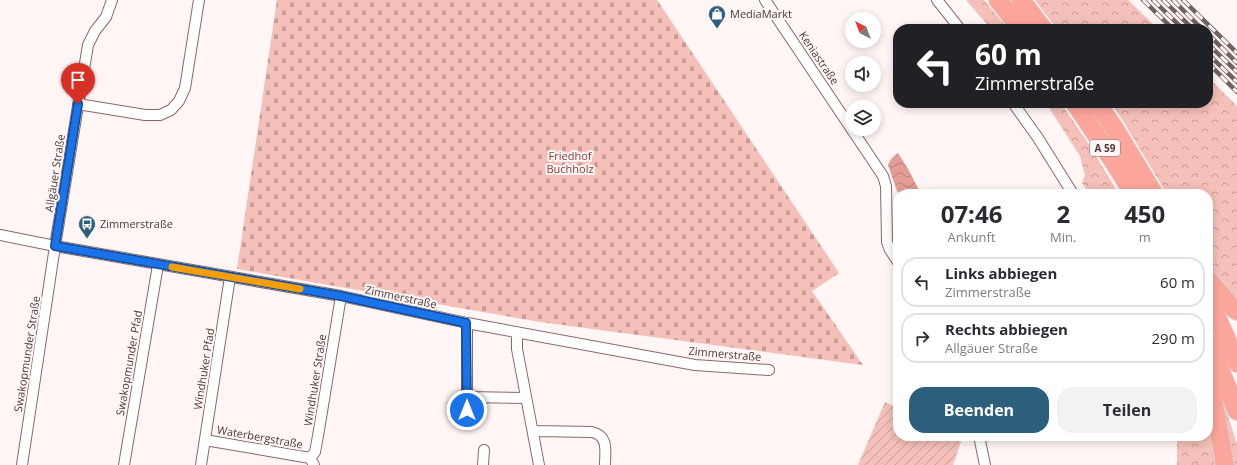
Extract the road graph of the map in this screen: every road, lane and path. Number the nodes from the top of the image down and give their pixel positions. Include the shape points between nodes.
1 (112, 0) edge
2 (199, 0) edge
3 (765, 0) edge
4 (937, 0) edge
5 (998, 0) edge
6 (1021, 0) edge
7 (956, 24) edge
8 (1017, 24) edge
9 (1039, 24) edge
10 (78, 104) junction
11 (1017, 108) edge
12 (1078, 108) edge
13 (1100, 108) edge
14 (1070, 189) edge
15 (1131, 189) edge
16 (1151, 189) edge
17 (0, 235) edge
18 (55, 246) junction
19 (893, 254) edge
20 (158, 265) junction
21 (230, 277) junction
22 (1213, 286) edge
23 (341, 296) junction
24 (1213, 309) edge
25 (1237, 311) edge
26 (466, 323) junction
27 (517, 332) junction
28 (1213, 353) edge
29 (1237, 364) edge
30 (769, 370) dead end
31 (467, 397) junction
32 (526, 398) junction
33 (1213, 401) edge
34 (1237, 410) edge
35 (467, 423) dead end
36 (533, 431) junction
37 (205, 440) junction
38 (980, 441) edge
39 (484, 450) dead end
40 (312, 462) edge
41 (22, 465) edge
42 (124, 465) edge
43 (201, 465) edge
44 (483, 465) edge
45 (539, 465) edge
46 (605, 465) edge
47 (985, 465) edge
48 (1225, 465) edge

1 - 10 street, Allgäuer Straße via 106,17 88,45
2 - 10 street via 185,88 171,110 160,115 145,115
3 - 19 street, Keniastraße via 883,176 886,186 888,242
4 - 7 street
5 - 8 highway
6 - 9 highway
10 - 18 street, Allgäuer Straße
11 - 14 street
12 - 15 highway, A 59
13 - 16 highway, A 59
17 - 18 street, Zimmerstraße
18 - 20 street, Zimmerstraße
18 - 41 street, Swakopmunder Straße
20 - 21 street, Zimmerstraße
20 - 42 street, Swakopmunder Pfad
21 - 23 street, Zimmerstraße
21 - 37 street, Windhuker Pfad
22 - 25 highway
23 - 26 street, Zimmerstraße
23 - 40 street, Windhuker Straße
24 - 29 highway
26 - 27 street, Zimmerstraße
26 - 31 street
27 - 30 street, Zimmerstraße via 695,365
27 - 32 street via 517,349
28 - 34 highway
31 - 32 street
31 - 35 street
32 - 36 street
33 - 48 highway
36 - 45 street
36 - 46 street via 592,432 601,436 605,446
37 - 40 street, Waterbergstraße
37 - 43 street, Windhuker Pfad
38 - 47 street
39 - 44 street

